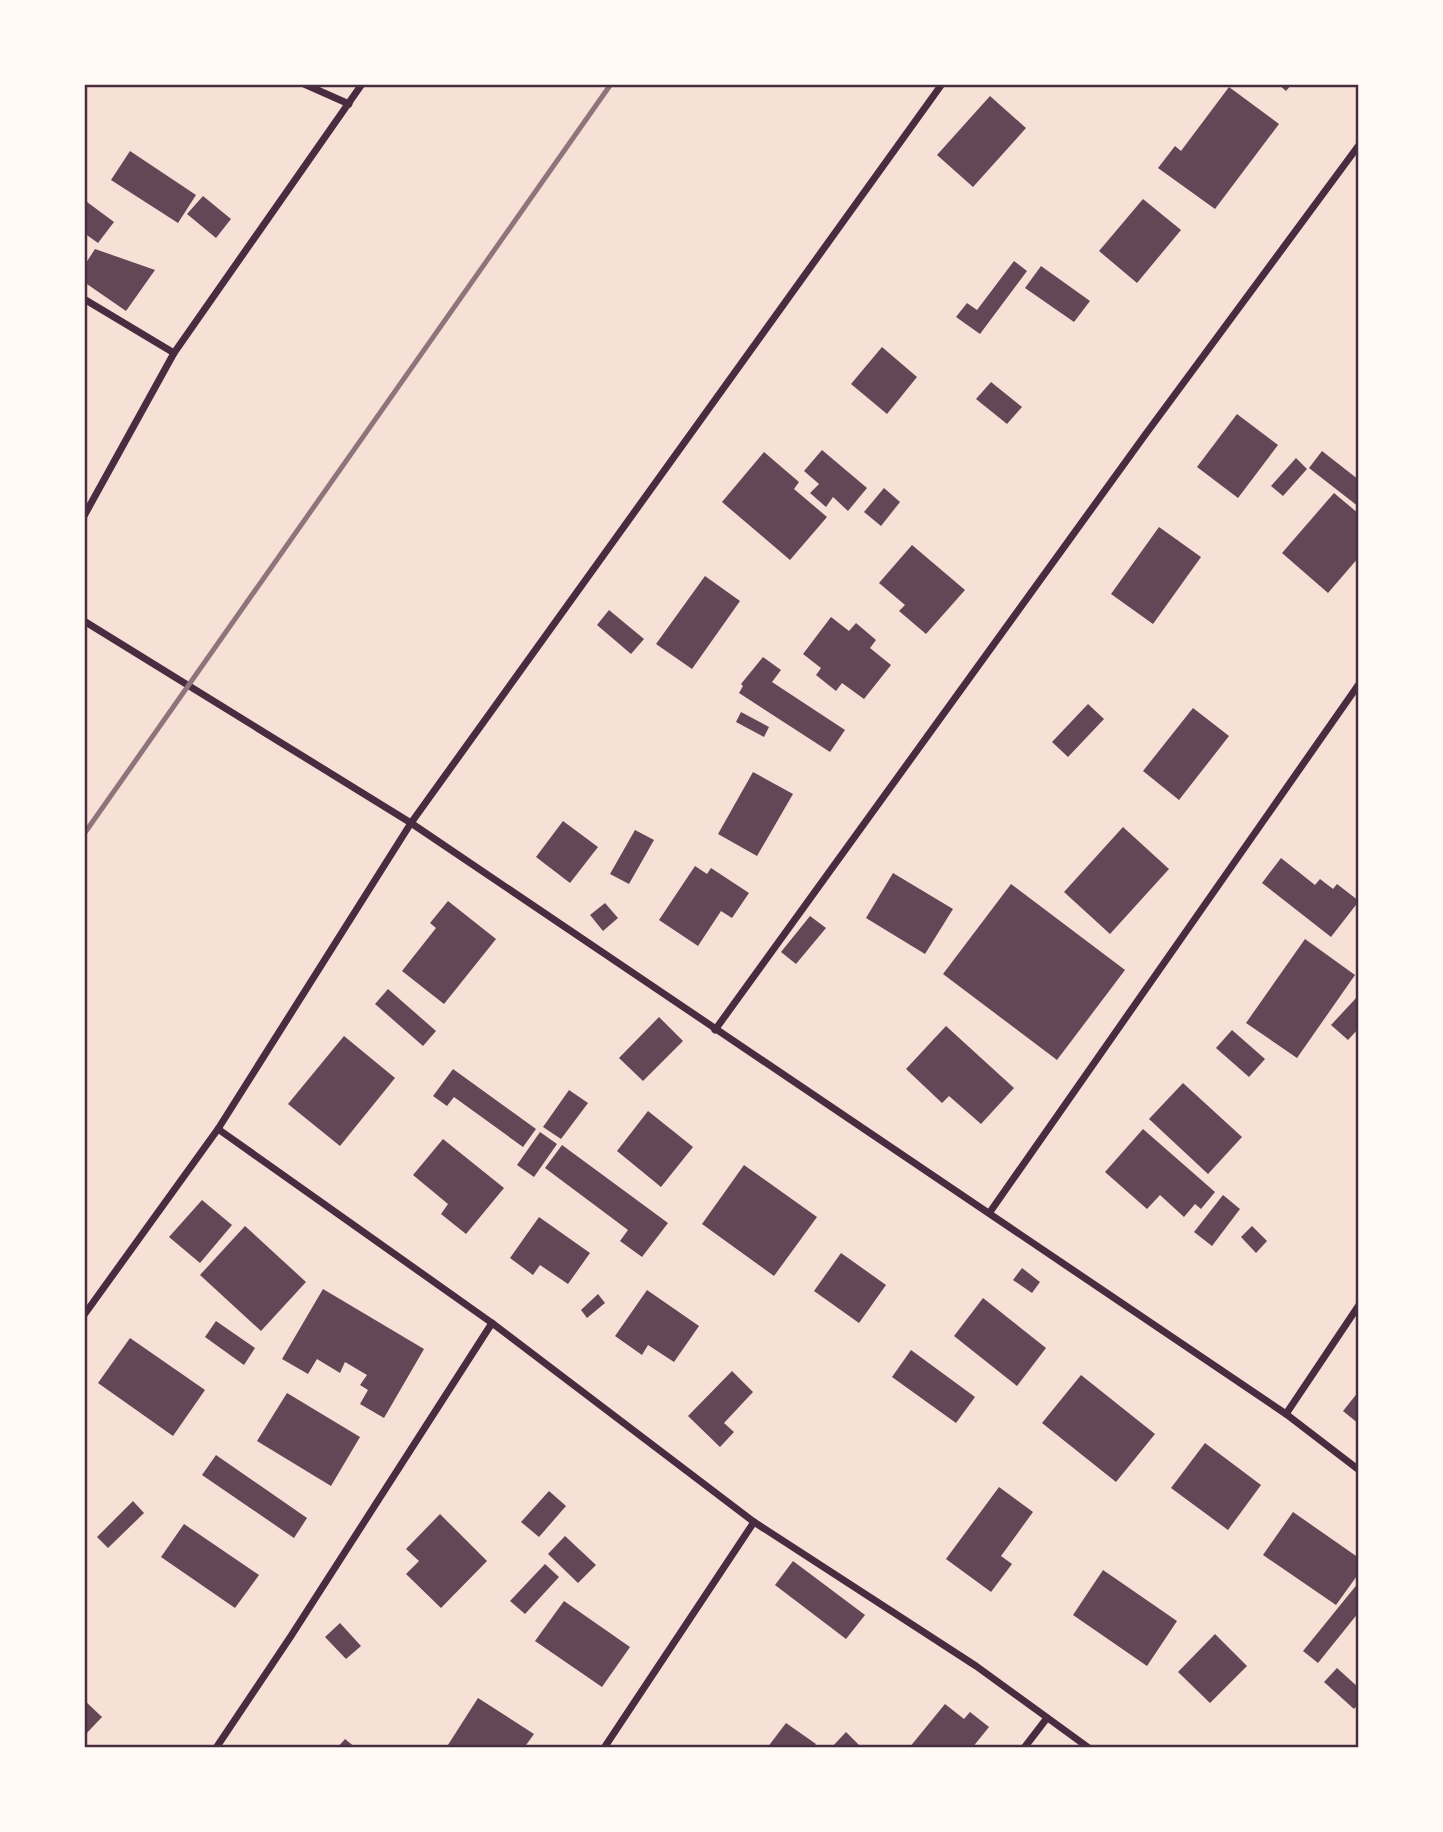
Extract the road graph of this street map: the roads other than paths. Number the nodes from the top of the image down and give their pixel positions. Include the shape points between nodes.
1 (304, 84) edge
2 (362, 84) edge
3 (942, 84) edge
4 (349, 104) junction
5 (1359, 145) edge
6 (84, 299) edge
7 (174, 353) junction
8 (84, 516) edge
9 (84, 621) edge
10 (1359, 684) edge
11 (411, 823) junction
12 (715, 1030) junction
13 (218, 1129) junction
14 (990, 1213) junction
15 (1359, 1305) edge
16 (84, 1315) edge
17 (492, 1323) junction
18 (1286, 1414) junction
19 (1359, 1470) edge
20 (754, 1522) junction
21 (1047, 1718) junction
22 (216, 1748) edge
23 (604, 1748) edge
24 (1024, 1748) edge
25 (1090, 1748) edge

1 - 4 street
2 - 4 street
3 - 11 street
4 - 7 street
5 - 12 street
6 - 7 street
7 - 8 street
9 - 11 street
10 - 14 street
11 - 12 street
11 - 13 street
12 - 14 street
13 - 16 street
13 - 17 street
14 - 18 street
15 - 18 street
17 - 20 street
17 - 22 street
18 - 19 street
20 - 21 street via 976,1666
20 - 23 street
21 - 24 street
21 - 25 street

